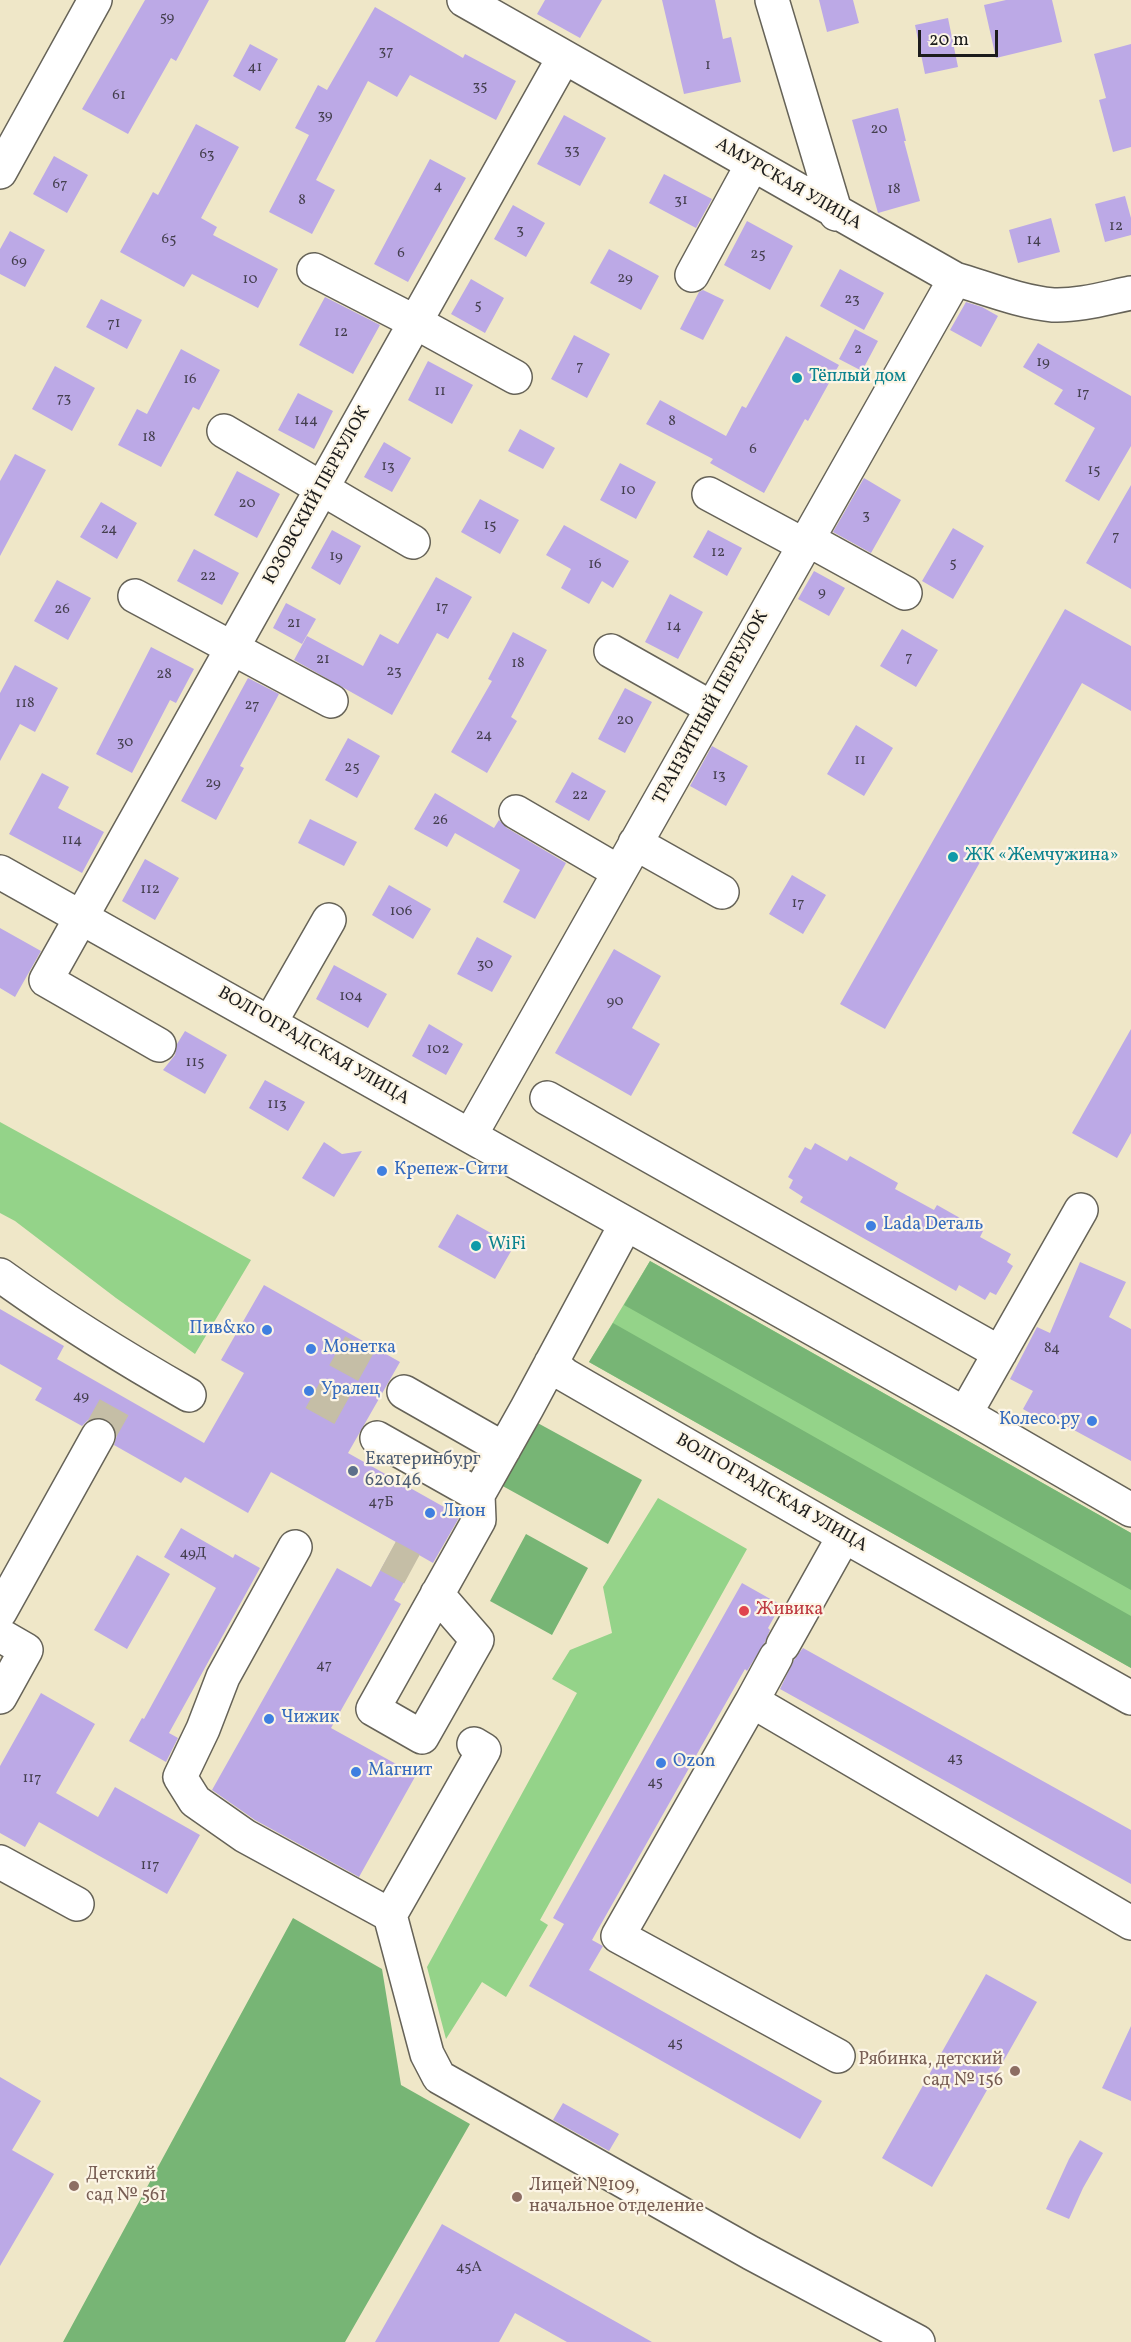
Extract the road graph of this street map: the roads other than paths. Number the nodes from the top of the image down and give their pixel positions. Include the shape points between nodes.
1 (95, 0) edge
2 (464, 0) edge
3 (772, 0) edge
4 (564, 57) junction
5 (752, 165) junction
6 (0, 172) edge
7 (836, 214) junction
8 (314, 270) dead end
9 (692, 275) dead end
10 (955, 279) junction
11 (1131, 293) edge
12 (415, 322) junction
13 (516, 377) dead end
14 (224, 431) dead end
15 (322, 488) junction
16 (709, 495) dead end
17 (413, 542) dead end
18 (806, 542) junction
19 (905, 593) dead end
20 (135, 596) dead end
21 (232, 649) junction
22 (611, 651) dead end
23 (331, 701) dead end
24 (712, 708) junction
25 (516, 812) dead end
26 (636, 843) junction
27 (0, 872) edge
28 (619, 872) junction
29 (722, 892) dead end
30 (329, 920) dead end
31 (77, 925) junction
32 (270, 1023) junction
33 (159, 1045) dead end
34 (547, 1098) dead end
35 (470, 1136) junction
36 (1081, 1210) dead end
37 (626, 1224) junction
38 (0, 1275) edge
39 (1000, 1353) junction
40 (551, 1362) junction
41 (404, 1392) dead end
42 (189, 1395) dead end
43 (965, 1414) junction
44 (98, 1436) tunnel mouth
45 (377, 1438) dead end
46 (504, 1449) junction
47 (478, 1495) junction
48 (1131, 1510) edge
49 (844, 1536) junction
50 (295, 1547) dead end
51 (438, 1594) junction
52 (0, 1612) edge
53 (0, 1635) edge
54 (0, 1696) edge
55 (1131, 1698) edge
56 (752, 1701) junction
57 (431, 1721) junction
58 (0, 1862) edge
59 (77, 1904) dead end
60 (390, 1915) junction
61 (1131, 1923) edge
62 (838, 2056) dead end
63 (918, 2342) edge

1 - 6 street
2 - 4 street, АМУРСКАЯ УЛИЦА
3 - 7 street
4 - 5 street, АМУРСКАЯ УЛИЦА
4 - 12 street, ЮЗОВСКИЙ ПЕРЕУЛОК
5 - 7 street, АМУРСКАЯ УЛИЦА
5 - 9 street
7 - 10 street, АМУРСКАЯ УЛИЦА
8 - 12 street
10 - 11 street, АМУРСКАЯ УЛИЦА via 1054,305
10 - 18 street, ТРАНЗИТНЫЙ ПЕРЕУЛОК
12 - 13 street
12 - 15 street, ЮЗОВСКИЙ ПЕРЕУЛОК
14 - 15 street
15 - 17 street
15 - 21 street, ЮЗОВСКИЙ ПЕРЕУЛОК
16 - 18 street
18 - 19 street
18 - 24 street, ТРАНЗИТНЫЙ ПЕРЕУЛОК
20 - 21 street
21 - 23 street
21 - 31 street, ЮЗОВСКИЙ ПЕРЕУЛОК
22 - 24 street
24 - 26 street, ТРАНЗИТНЫЙ ПЕРЕУЛОК
25 - 28 street
26 - 28 street, ТРАНЗИТНЫЙ ПЕРЕУЛОК
26 - 29 street
27 - 31 street, ВОЛГОГРАДСКАЯ УЛИЦА
28 - 35 street, ТРАНЗИТНЫЙ ПЕРЕУЛОК
30 - 32 street
31 - 32 street, ВОЛГОГРАДСКАЯ УЛИЦА
31 - 33 street, ЮЗОВСКИЙ ПЕРЕУЛОК via 46,980
32 - 35 street, ВОЛГОГРАДСКАЯ УЛИЦА
34 - 39 street
35 - 37 street, ВОЛГОГРАДСКАЯ УЛИЦА
36 - 39 street
37 - 40 street
37 - 43 street, ВОЛГОГРАДСКАЯ УЛИЦА
38 - 42 street via 98,1342
39 - 43 street
40 - 46 street
40 - 49 street, ВОЛГОГРАДСКАЯ УЛИЦА via 565,1375
41 - 46 street
43 - 48 street, ВОЛГОГРАДСКАЯ УЛИЦА
44 - 52 street
45 - 47 street
46 - 47 street
47 - 51 street via 479,1520
49 - 55 street, ВОЛГОГРАДСКАЯ УЛИЦА
49 - 56 street
50 - 60 street via 223,1677 180,1777 195,1801 245,1836
51 - 57 street via 477,1640
51 - 57 street via 373,1709 422,1737
53 - 54 street via 26,1650
56 - 61 street
56 - 62 street via 618,1935
57 - 60 street via 484,1750
58 - 59 street
60 - 63 street via 427,2054 439,2077

